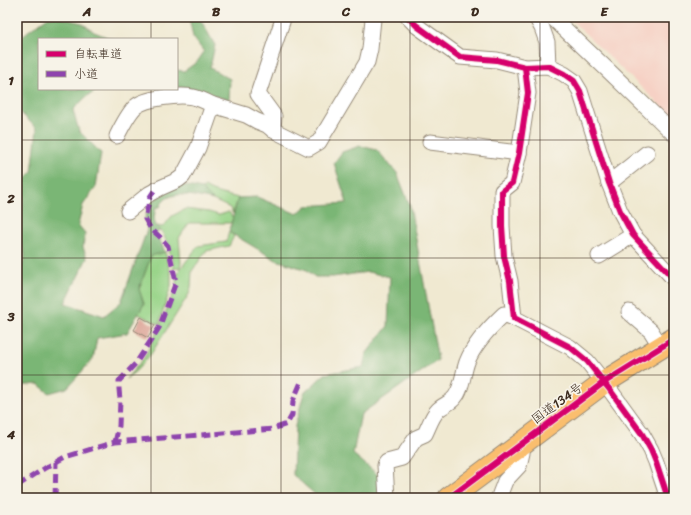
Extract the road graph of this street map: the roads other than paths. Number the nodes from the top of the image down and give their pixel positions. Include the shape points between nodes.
1 (283, 17) edge
2 (375, 17) edge
3 (408, 17) edge
4 (536, 17) edge
5 (552, 17) edge
6 (548, 66) junction
7 (525, 67) junction
8 (213, 105) junction
9 (273, 130) junction
10 (674, 134) edge
11 (117, 136) dead end
12 (430, 142) dead end
13 (519, 152) junction
14 (647, 153) dead end
15 (609, 183) junction
16 (128, 211) dead end
17 (633, 235) junction
18 (599, 256) dead end
19 (674, 279) edge
20 (629, 312) dead end
21 (514, 318) junction
22 (667, 343) edge
23 (603, 383) junction
24 (523, 442) junction
25 (453, 496) edge
26 (388, 498) edge
27 (499, 498) edge
28 (668, 498) edge

1 - 9 street via 258,94 274,116
2 - 9 street via 367,62 319,142 309,148
3 - 7 street via 460,57 497,60
4 - 6 street via 547,42
5 - 10 street
6 - 7 street
6 - 15 street via 574,81 580,91
7 - 13 street via 528,93
8 - 9 street via 246,115
8 - 11 street via 193,97 169,96 148,101 136,106
8 - 16 street via 198,148 183,176 149,194
12 - 13 street
13 - 21 street via 512,183 502,191 504,256
14 - 15 street
15 - 17 street
17 - 18 street
17 - 19 street
20 - 22 street
21 - 23 street via 570,347 587,361
21 - 26 street via 504,314 491,327 472,350 455,398 439,409 425,434 416,438 402,458 387,462 385,465
22 - 23 highway, 国道134号
23 - 24 highway, 国道134号
23 - 28 street via 642,434 656,462
24 - 25 highway, 国道134号
24 - 27 street via 519,466 505,481

